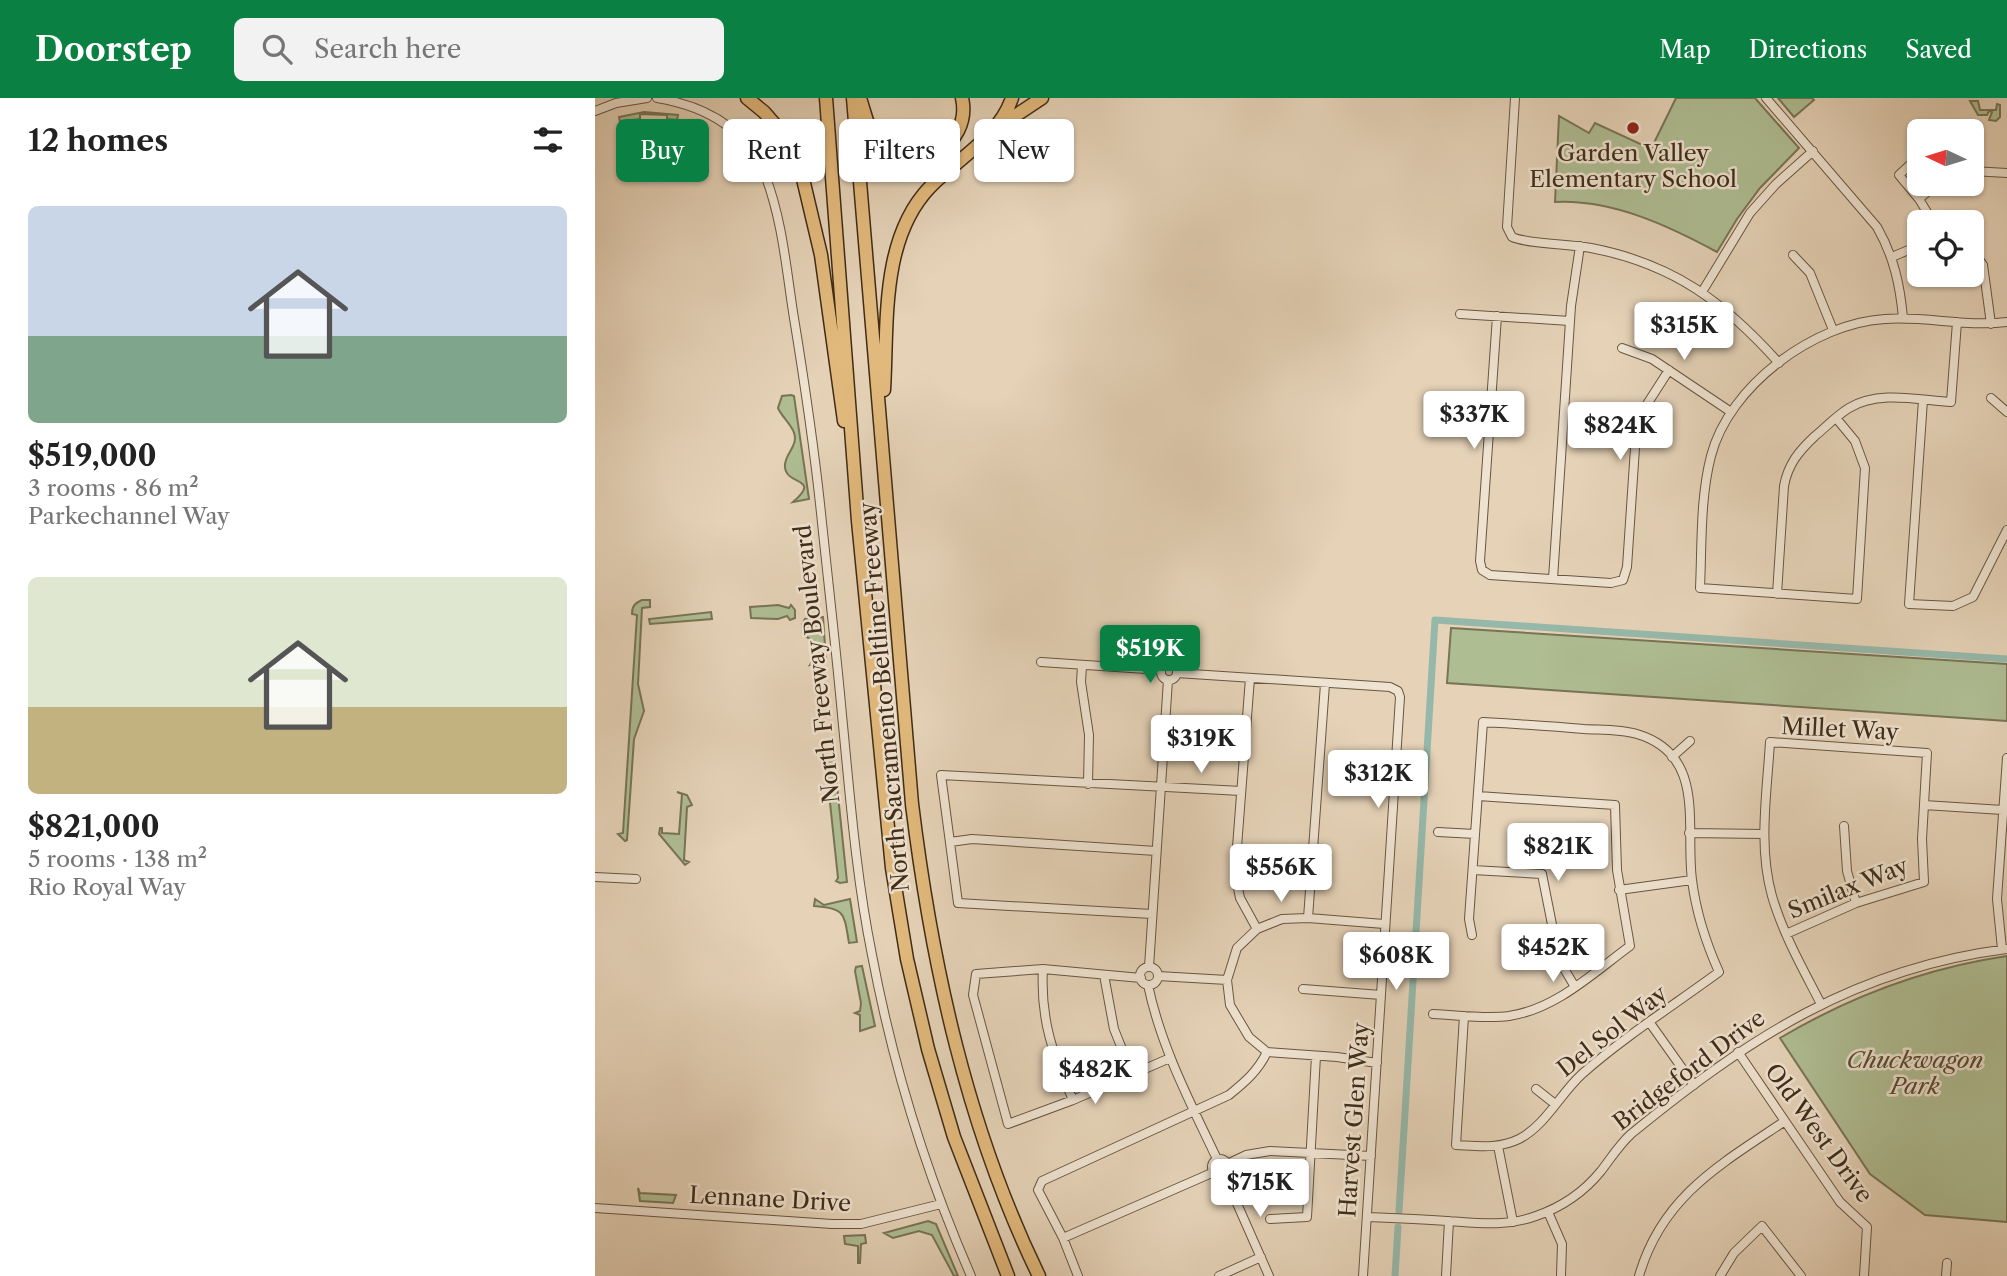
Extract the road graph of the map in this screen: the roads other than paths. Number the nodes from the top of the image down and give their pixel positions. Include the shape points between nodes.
1 (647, 98) edge
2 (657, 98) edge
3 (747, 98) edge
4 (819, 98) edge
5 (825, 98) edge
6 (853, 98) edge
7 (860, 98) edge
8 (962, 98) edge
9 (1012, 98) edge
10 (1042, 98) edge
11 (1515, 98) edge
12 (1766, 98) edge
13 (595, 111) edge
14 (1002, 119) edge
15 (1010, 119) edge
16 (974, 147) edge
17 (1813, 151) junction
18 (1907, 168) edge
19 (1985, 172) edge
20 (2007, 173) edge
21 (1907, 185) edge
22 (1916, 196) edge
23 (1922, 196) edge
24 (1919, 199) junction
25 (1926, 210) edge
26 (835, 219) junction
27 (1580, 246) junction
28 (1907, 251) edge
29 (1793, 255) dead end
30 (1892, 257) junction
31 (1984, 272) edge
32 (1702, 292) junction
33 (1460, 314) dead end
34 (1497, 316) junction
35 (1903, 318) junction
36 (1570, 321) junction
37 (1957, 322) junction
38 (2007, 322) edge
39 (1991, 324) junction
40 (1833, 330) junction
41 (1622, 348) dead end
42 (1779, 363) junction
43 (1669, 370) junction
44 (1991, 398) dead end
45 (1923, 400) junction
46 (1731, 412) junction
47 (2007, 412) edge
48 (1836, 418) junction
49 (881, 436) junction
50 (858, 521) junction
51 (2007, 530) edge
52 (1553, 579) junction
53 (1777, 594) junction
54 (1041, 662) dead end
55 (1082, 666) junction
56 (1161, 670) junction
57 (1177, 673) junction
58 (1250, 678) junction
59 (1168, 680) junction
60 (1325, 684) junction
61 (1690, 741) dead end
62 (1927, 753) joint
63 (1672, 757) junction
64 (2007, 758) edge
65 (1088, 784) junction
66 (1160, 785) junction
67 (1241, 791) junction
68 (1478, 796) junction
69 (1924, 804) junction
70 (2003, 810) junction
71 (1844, 826) dead end
72 (1438, 832) dead end
73 (1689, 833) junction
74 (1475, 834) junction
75 (1764, 834) junction
76 (950, 842) junction
77 (1156, 851) junction
78 (1473, 870) junction
79 (595, 877) edge
80 (636, 879) dead end
81 (1692, 880) junction
82 (1619, 890) junction
83 (1856, 903) junction
84 (1152, 914) junction
85 (1308, 918) junction
86 (1384, 925) junction
87 (1257, 929) junction
88 (1786, 934) junction
89 (1472, 935) dead end
90 (2004, 949) edge
91 (1149, 967) junction
92 (1043, 970) junction
93 (1104, 975) junction
94 (1158, 976) junction
95 (1141, 978) junction
96 (1227, 980) junction
97 (1148, 985) junction
98 (1575, 987) junction
99 (1303, 989) dead end
100 (1381, 995) junction
101 (1821, 1004) junction
102 (1433, 1014) dead end
103 (1464, 1016) junction
104 (1650, 1023) junction
105 (1267, 1052) junction
106 (1738, 1052) junction
107 (1316, 1056) junction
108 (1170, 1058) junction
109 (1377, 1063) junction
110 (1132, 1074) junction
111 (1694, 1085) junction
112 (1536, 1089) dead end
113 (1073, 1100) junction
114 (1555, 1104) junction
115 (1195, 1112) junction
116 (1785, 1121) junction
117 (1497, 1146) junction
118 (1311, 1153) junction
119 (1371, 1156) junction
120 (1217, 1159) junction
121 (1227, 1164) junction
122 (1214, 1172) junction
123 (1224, 1174) junction
124 (941, 1204) junction
125 (595, 1208) edge
126 (1548, 1212) junction
127 (1367, 1217) junction
128 (1270, 1219) dead end
129 (1449, 1221) junction
130 (1513, 1222) junction
131 (1063, 1238) junction
132 (1261, 1257) junction
133 (1947, 1264) dead end
134 (971, 1276) edge
135 (1008, 1276) edge
136 (1039, 1276) edge
137 (1078, 1276) edge
138 (1219, 1276) edge
139 (1269, 1276) edge
140 (1363, 1276) edge
141 (1446, 1276) edge
142 (1561, 1276) edge
143 (1639, 1276) edge
144 (1720, 1276) edge
145 (1801, 1276) edge
146 (1864, 1276) edge
147 (1946, 1276) edge

1 - 13 street
2 - 124 street, North Freeway Boulevard via 685,103 713,116 747,142 779,219 813,443 865,917 900,1078
3 - 50 highway via 784,135 800,162 821,255
4 - 26 highway
5 - 26 highway, North Sacramento Beltline Freeway
6 - 49 highway, North Sacramento Beltline Freeway
7 - 8 highway via 870,132 880,146 910,159 927,158 953,141 964,115
9 - 14 highway
10 - 15 highway
11 - 27 street via 1507,230 1515,239
12 - 17 street
16 - 49 highway via 929,188 901,230 890,280
17 - 30 street via 1870,218
17 - 32 street via 1750,214
18 - 21 street via 1899,175
19 - 20 street
22 - 24 street
23 - 24 street
24 - 25 street
26 - 50 highway, North Sacramento Beltline Freeway
27 - 32 street via 1669,273
27 - 36 street
28 - 30 street
29 - 40 street via 1810,273
30 - 35 street
31 - 39 street
32 - 42 street via 1738,320
33 - 34 street
34 - 36 street
34 - 52 street via 1481,561 1485,573
35 - 37 street
35 - 40 street via 1864,321
36 - 52 street
37 - 39 street
37 - 45 street via 1951,402
38 - 39 street
40 - 42 street
41 - 43 street
42 - 46 street
43 - 46 street
43 - 52 street via 1639,420 1623,580
44 - 47 street
45 - 48 street via 1876,398
45 - 51 street via 1909,604 1953,606 1973,597
46 - 53 street via 1708,468 1699,588
48 - 53 street via 1797,454 1787,472
48 - 53 street via 1856,442 1865,468 1857,599
49 - 136 highway, North Sacramento Beltline Freeway via 924,898 965,1082 995,1172
50 - 135 highway, North Sacramento Beltline Freeway via 892,868 907,959 954,1137
54 - 55 street
55 - 56 street
55 - 65 street
56 - 57 street via 1169,664
56 - 59 street
57 - 58 street
57 - 59 street
58 - 60 street
58 - 67 street
59 - 66 street
60 - 85 street
60 - 86 street, Harvest Glen Way via 1398,691
61 - 63 street
62 - 69 street, Smilax Way
62 - 75 street, Millet Way via 1770,742
63 - 68 street via 1656,743 1627,732 1483,722
63 - 73 street via 1688,787
64 - 70 street
65 - 66 street
65 - 76 street via 941,775
66 - 67 street
66 - 77 street
67 - 87 street via 1235,873 1240,898
68 - 74 street
68 - 82 street via 1615,805
69 - 70 street
69 - 83 street, Smilax Way via 1924,882
70 - 90 street via 1997,898
71 - 83 street via 1847,871
72 - 74 street
73 - 75 street
73 - 81 street
74 - 78 street
75 - 88 street, Millet Way via 1768,878
76 - 77 street via 972,839
76 - 84 street via 958,903
77 - 84 street
78 - 89 street
78 - 98 street via 1542,874 1556,949
79 - 80 street
81 - 82 street
81 - 104 street, Del Sol Way via 1719,972
82 - 98 street via 1630,946
83 - 88 street, Smilax Way
84 - 91 street
85 - 86 street
85 - 87 street via 1282,919
86 - 100 street, Harvest Glen Way
87 - 96 street via 1237,948
88 - 101 street, Millet Way
90 - 101 street, Bridgeford Drive via 1913,968
91 - 94 street
91 - 95 street via 1143,969
92 - 93 street
92 - 113 street via 1042,1010
92 - 113 street via 976,974 973,995 1008,1124
93 - 95 street
93 - 110 street via 1114,1029
94 - 96 street
94 - 97 street
95 - 97 street
96 - 105 street via 1230,1006 1249,1037
97 - 108 street
98 - 103 street via 1523,1013
99 - 100 street
100 - 109 street, Harvest Glen Way
101 - 106 street, Bridgeford Drive
102 - 103 street
103 - 117 street, Del Sol Way via 1456,1145
104 - 111 street
104 - 114 street, Del Sol Way via 1592,1066
105 - 107 street
105 - 115 street via 1248,1080
106 - 111 street, Bridgeford Drive
106 - 116 street, Old West Drive
107 - 109 street
107 - 118 street
108 - 110 street
108 - 115 street
109 - 119 street, Harvest Glen Way
110 - 113 street
111 - 126 street, Bridgeford Drive via 1630,1135 1581,1190
112 - 114 street
114 - 117 street, Del Sol Way via 1529,1133
115 - 120 street
115 - 131 street via 1042,1181 1038,1190
116 - 143 street via 1688,1191 1656,1235
116 - 146 street, Old West Drive via 1840,1202 1867,1227
117 - 130 street
118 - 119 street
118 - 121 street via 1259,1152
118 - 128 street via 1307,1217
119 - 127 street, Harvest Glen Way
120 - 121 street
120 - 122 street via 1212,1165
121 - 123 street
122 - 123 street
122 - 131 street
123 - 132 street
124 - 125 street, Lennane Drive via 853,1224
124 - 134 street, North Freeway Boulevard
126 - 130 street, Bridgeford Drive
126 - 142 street via 1562,1244
127 - 129 street, Bridgeford Drive
127 - 140 street, Harvest Glen Way
129 - 130 street, Bridgeford Drive
129 - 141 street
131 - 137 street
132 - 138 street
132 - 139 street
133 - 147 street
144 - 145 street via 1734,1253 1762,1226

